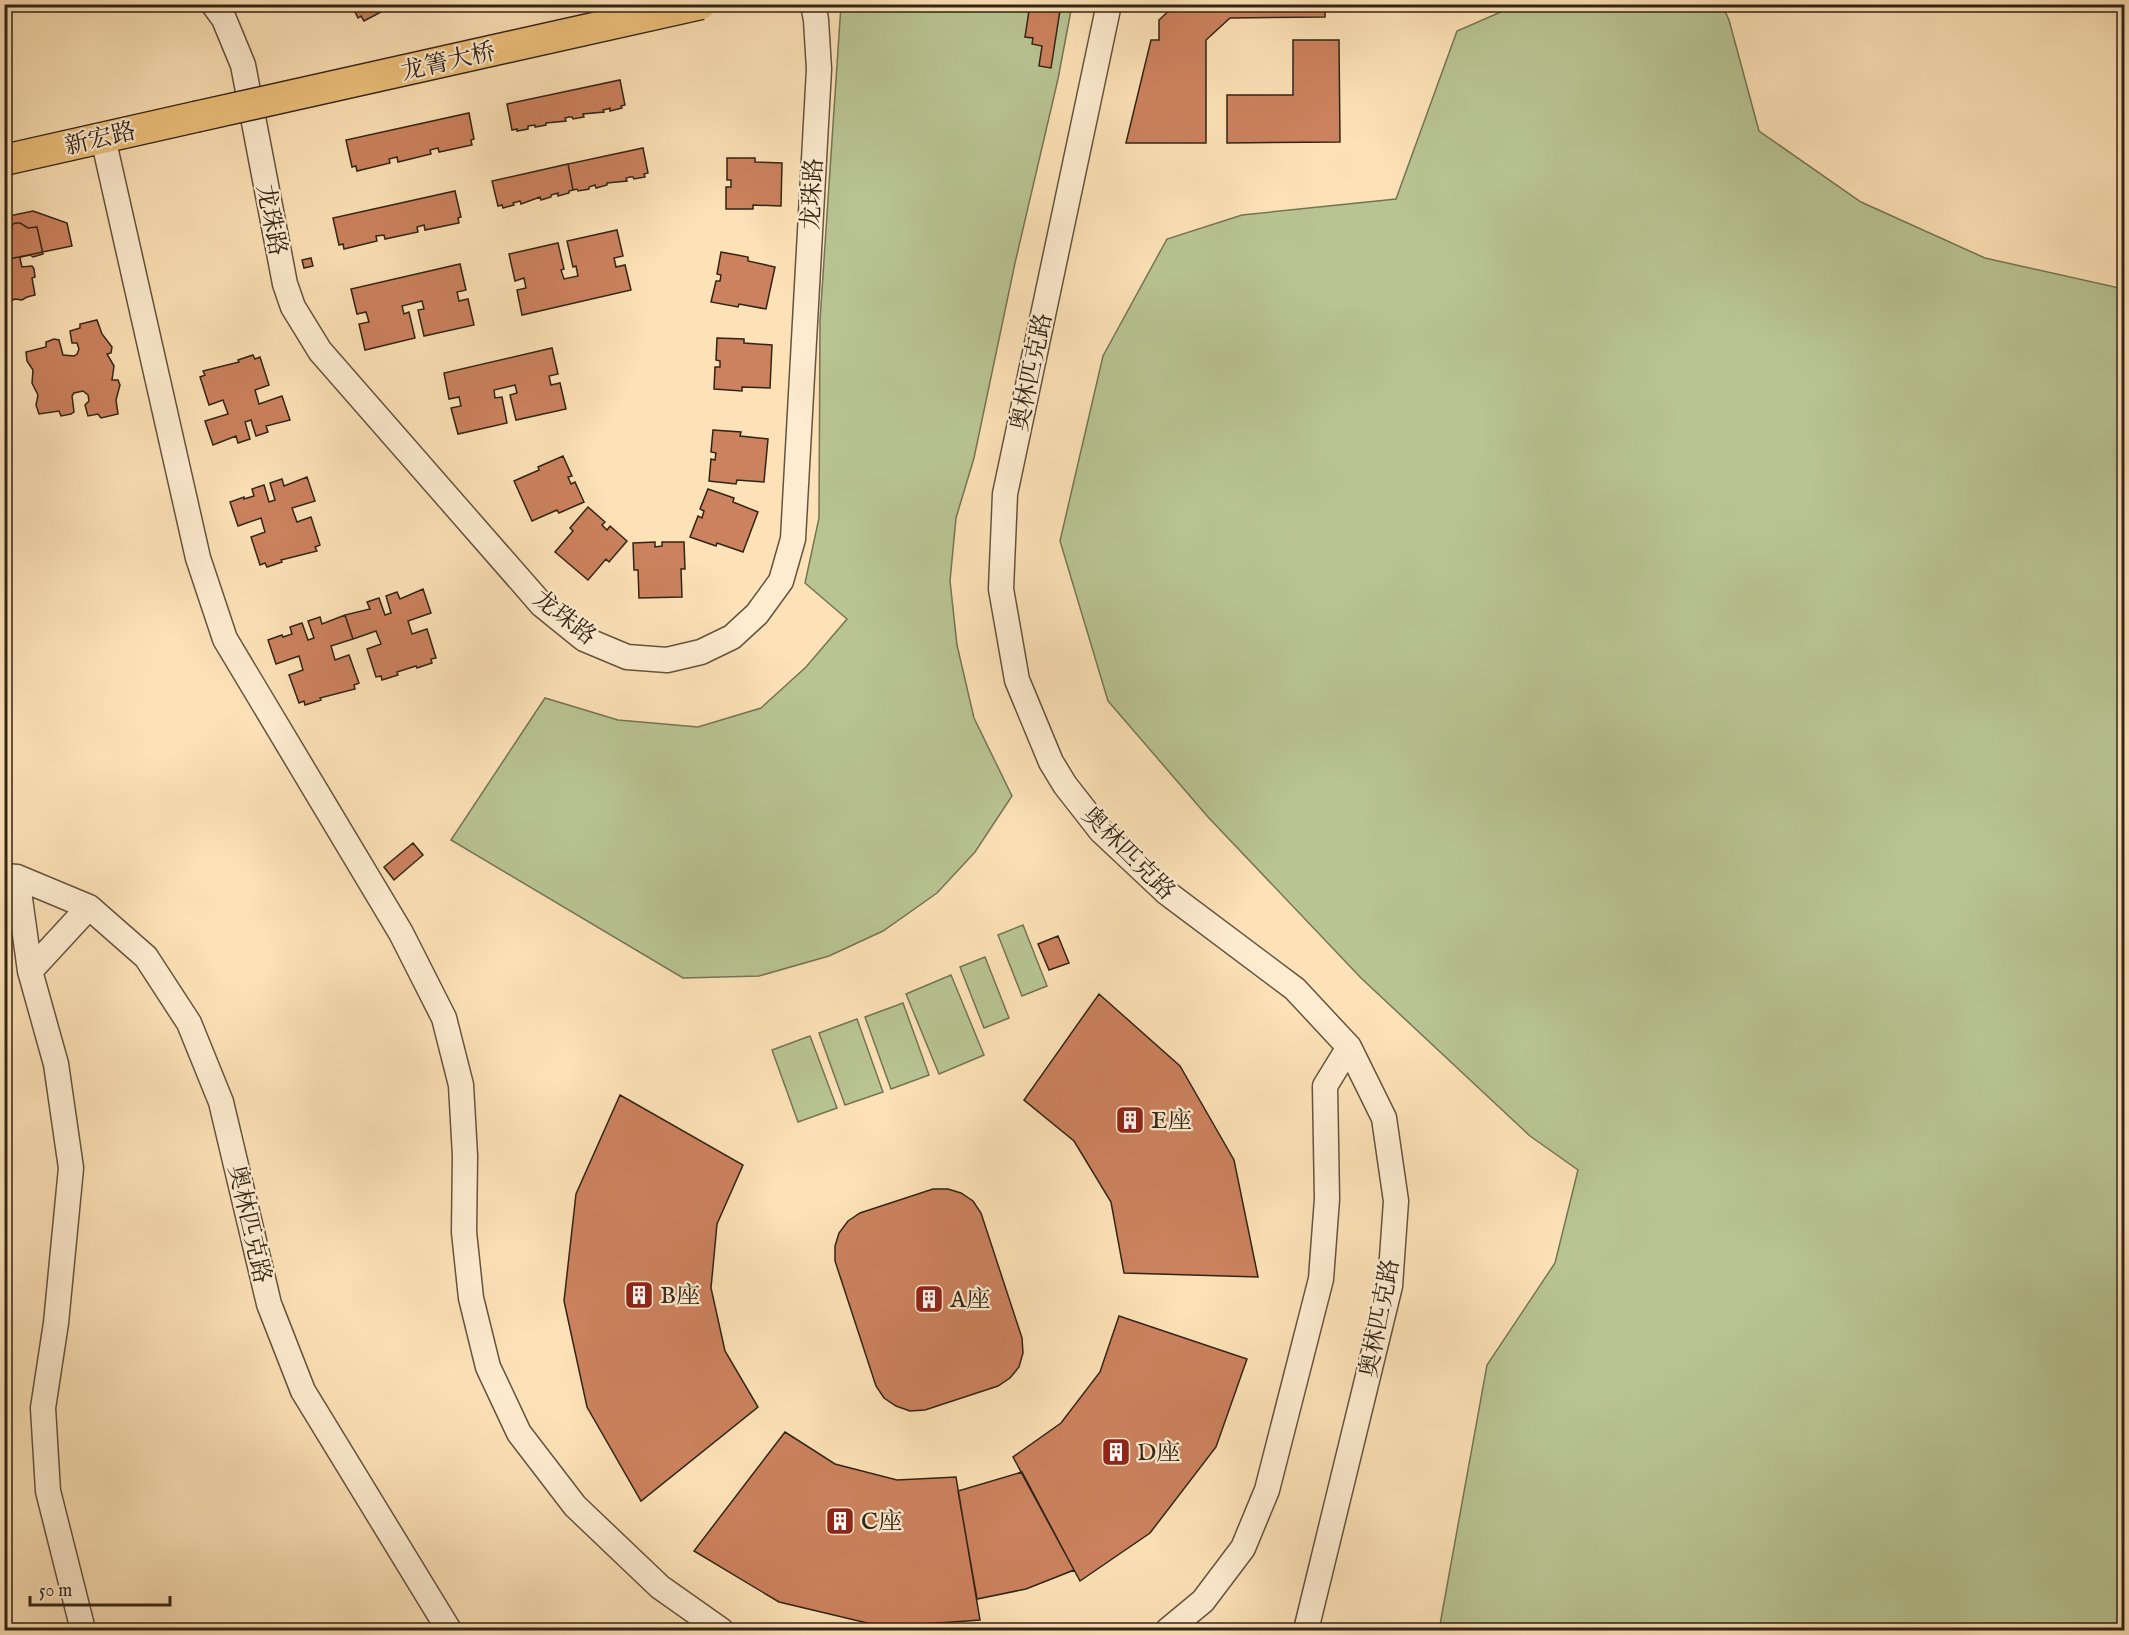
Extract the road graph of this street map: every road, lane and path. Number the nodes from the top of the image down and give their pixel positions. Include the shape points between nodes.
1 (213, 4) edge
2 (701, 4) edge
3 (813, 4) edge
4 (1109, 4) edge
5 (195, 117) joint
6 (103, 138) junction
7 (4, 160) edge
8 (11, 877) edge
9 (89, 907) junction
10 (30, 971) junction
11 (1349, 1047) junction
12 (83, 1630) edge
13 (449, 1630) edge
14 (721, 1630) edge
15 (1168, 1630) edge
16 (1306, 1630) edge

1 - 3 street, 龙珠路 via 224,19 243,65 285,284 293,307 320,351 542,605 584,639 627,657 667,660 732,637 757,614 781,581 793,539 819,69
2 - 5 main road, 龙箐大桥, bridge
4 - 11 street, 奥林匹克路 via 1005,494 1001,589 1017,681 1051,762 1101,831 1167,893 1295,988
5 - 6 main road, 新宏路
6 - 7 main road, 新宏路
6 - 14 street via 198,558 225,639 401,933 444,1018 461,1085 464,1232 471,1298 488,1367 519,1433 575,1506 660,1587
8 - 9 street, 奥林匹克路
8 - 10 street
9 - 10 street
9 - 13 street, 奥林匹克路 via 146,957 189,1023 221,1102 269,1304 303,1391
10 - 12 street via 56,1064 71,1168 56,1323 43,1408 48,1491
11 - 15 street via 1325,1086 1327,1199 1321,1279 1267,1490 1243,1548 1203,1601
11 - 16 street, 奥林匹克路 via 1384,1118 1396,1202 1394,1233 1390,1287

